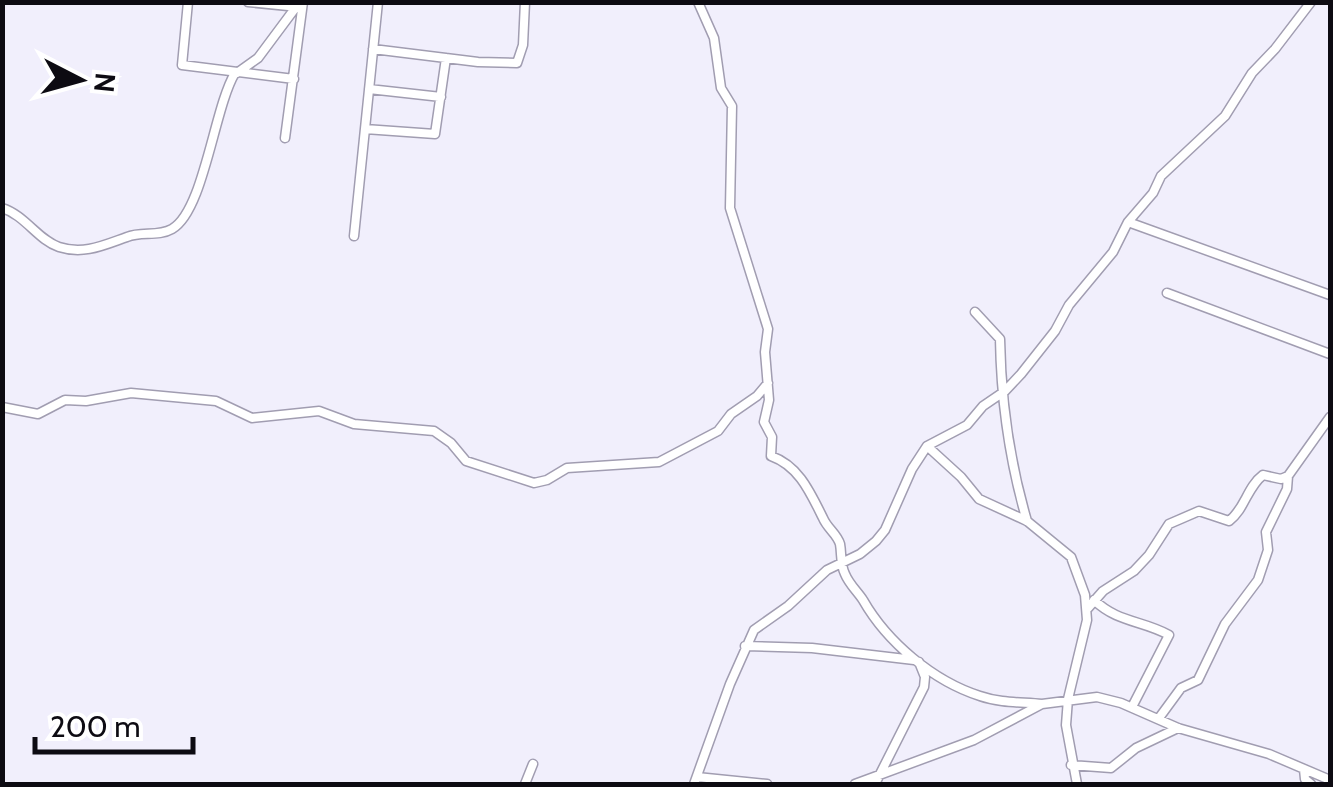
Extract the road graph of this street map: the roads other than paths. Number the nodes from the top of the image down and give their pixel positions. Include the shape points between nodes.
1 (188, 2) edge
2 (248, 2) edge
3 (378, 2) edge
4 (526, 2) edge
5 (698, 2) edge
6 (1310, 2) edge
7 (301, 6) edge
8 (373, 49) junction
9 (446, 58) junction
10 (236, 73) junction
11 (294, 78) junction
12 (368, 88) junction
13 (441, 97) junction
14 (364, 129) junction
15 (285, 138) dead end
16 (2, 208) edge
17 (1128, 222) junction
18 (354, 236) dead end
19 (1166, 293) dead end
20 (1330, 295) edge
21 (974, 312) dead end
22 (1330, 354) edge
23 (768, 383) junction
24 (1005, 391) junction
25 (745, 405) junction
26 (2, 407) edge
27 (766, 414) junction
28 (1330, 417) edge
29 (927, 446) junction
30 (1288, 476) junction
31 (1027, 522) junction
32 (840, 562) junction
33 (1091, 604) junction
34 (745, 646) junction
35 (917, 661) junction
36 (1068, 700) junction
37 (1042, 704) junction
38 (1132, 707) junction
39 (1159, 718) junction
40 (1178, 728) junction
41 (532, 764) dead end
42 (1072, 765) junction
43 (1304, 769) junction
44 (1330, 780) edge
45 (695, 781) edge
46 (877, 781) edge
47 (525, 784) edge
48 (767, 784) edge
49 (854, 784) edge
50 (1077, 784) edge
51 (1311, 784) edge

1 - 10 street via 182,66
2 - 7 street
3 - 8 street
4 - 9 street via 517,63
5 - 23 street via 732,106 730,208 768,330
6 - 17 street via 1252,72 1226,116 1176,160
7 - 10 street via 258,58
7 - 11 street
8 - 9 street
8 - 12 street
9 - 13 street
10 - 11 street
10 - 16 street via 202,176 173,228 101,248 70,249 50,243
11 - 15 street
12 - 13 street
12 - 14 street
13 - 14 street via 434,134
14 - 18 street
17 - 20 street
17 - 24 street via 1104,264
19 - 22 street
21 - 24 street via 1000,339
23 - 25 street
23 - 27 street
24 - 29 street via 967,424
24 - 31 street
25 - 26 street via 718,431 659,462 567,468 534,483 466,462 431,430 354,424 319,411 252,418 216,401 136,393 62,400 38,414
25 - 27 street
27 - 32 street via 770,456 788,462 809,490 838,540
28 - 30 street
29 - 31 street via 979,500
29 - 32 street via 885,530 866,550
30 - 33 street via 1258,479 1228,521 1199,511 1172,522 1149,555
30 - 39 street via 1266,532 1258,580 1226,621 1198,680 1181,688
31 - 33 street via 1071,558
32 - 34 street via 760,624
32 - 35 street via 872,616
33 - 36 street
33 - 38 street via 1168,635
34 - 35 street
34 - 45 street
35 - 37 street via 984,697
35 - 46 street via 924,687
36 - 37 street
36 - 38 street via 1097,697
36 - 42 street
37 - 46 street
38 - 39 street
39 - 40 street
40 - 42 street via 1108,769
40 - 43 street
41 - 47 street
42 - 50 street
43 - 44 street
43 - 51 street
45 - 48 street
46 - 49 street

